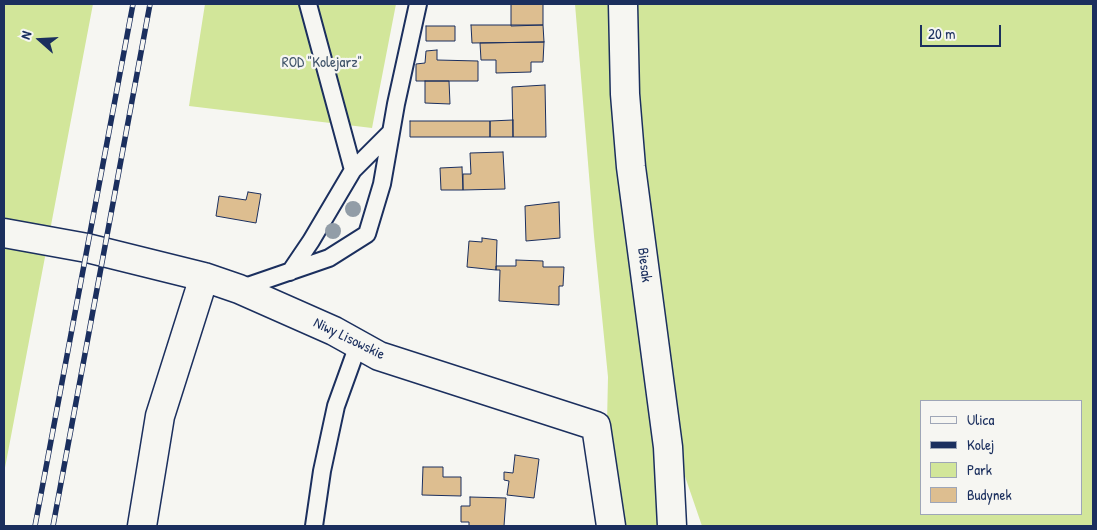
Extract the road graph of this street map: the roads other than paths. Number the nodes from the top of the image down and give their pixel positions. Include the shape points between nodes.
1 (308, 4) edge
2 (418, 4) edge
3 (623, 4) edge
4 (391, 132) junction
5 (352, 170) junction
6 (4, 232) edge
7 (290, 272) junction
8 (204, 277) junction
9 (239, 290) junction
10 (358, 345) junction
11 (142, 526) edge
12 (314, 526) edge
13 (611, 526) edge
14 (672, 526) edge

1 - 5 lane
2 - 4 lane
3 - 14 street, Biesak via 630,158 668,447
4 - 5 lane
4 - 7 lane via 382,184 367,234 329,258
5 - 7 lane
6 - 8 street, Niwy Lisowskie via 87,248
7 - 9 lane
8 - 9 street, Niwy Lisowskie
8 - 11 street via 160,416
9 - 10 street, Niwy Lisowskie via 334,331
10 - 12 lane via 336,406
10 - 13 street, Niwy Lisowskie via 379,356 596,426

